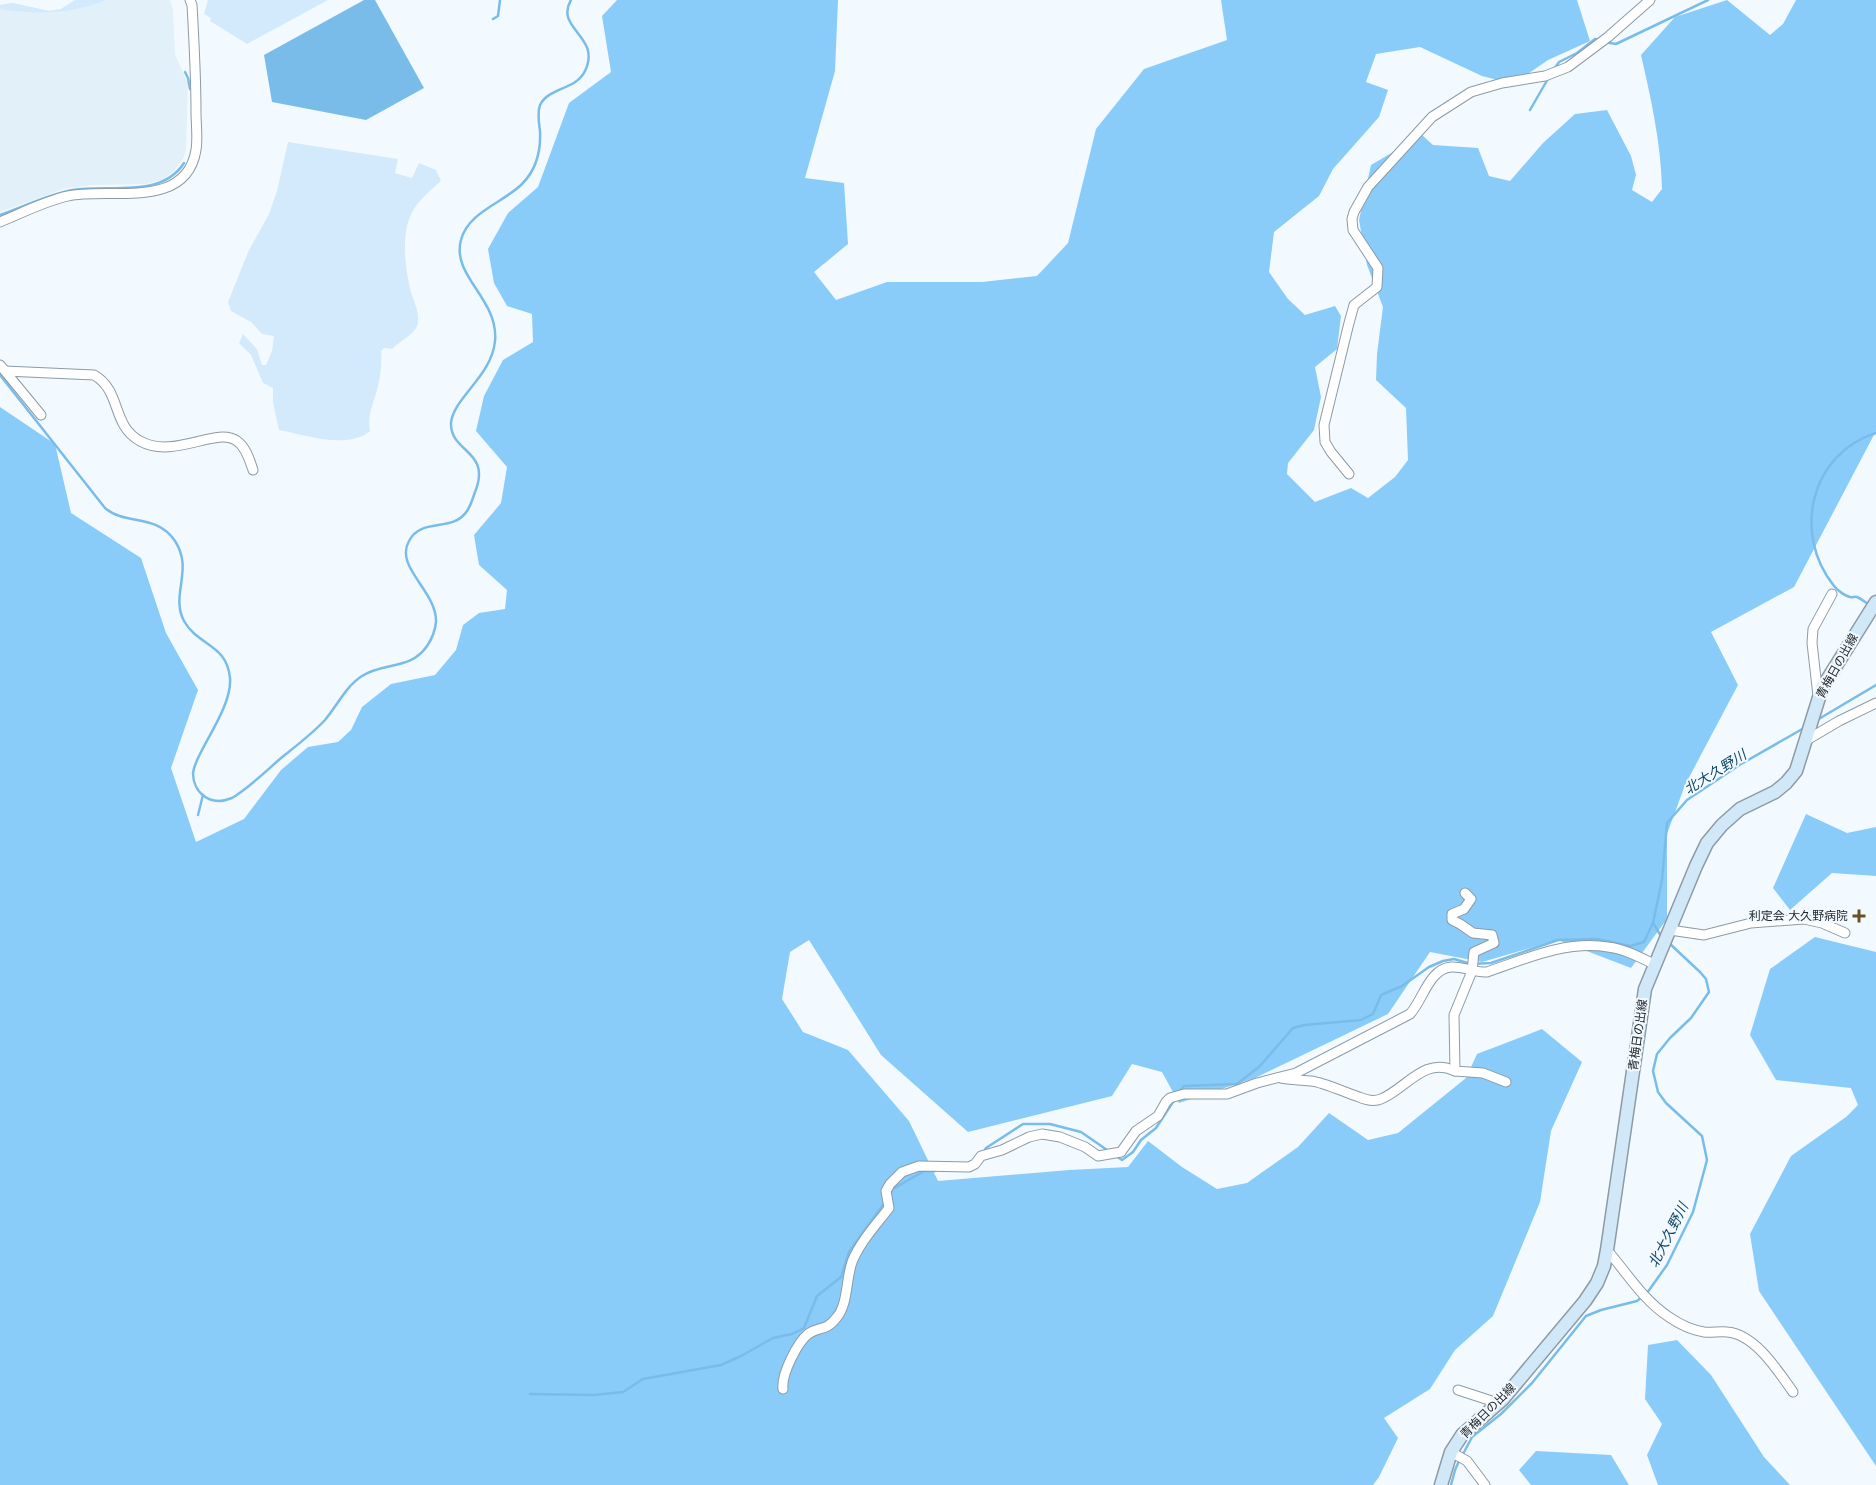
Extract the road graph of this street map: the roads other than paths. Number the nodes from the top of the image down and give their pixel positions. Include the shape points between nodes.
1 (190, 0) edge
2 (1650, 0) edge
3 (0, 222) edge
4 (2, 368) edge
5 (41, 415) dead end
6 (253, 470) dead end
7 (1349, 474) dead end
8 (1832, 594) dead end
9 (1873, 607) edge
10 (1818, 698) junction
11 (1876, 703) edge
12 (1807, 736) junction
13 (1465, 893) dead end
14 (1845, 933) dead end
15 (1667, 938) junction
16 (1656, 964) junction
17 (1472, 971) junction
18 (1456, 1071) junction
19 (1278, 1078) junction
20 (1506, 1082) dead end
21 (1607, 1250) junction
22 (783, 1389) dead end
23 (1458, 1390) dead end
24 (1793, 1392) dead end
25 (1498, 1403) junction
26 (1453, 1454) junction
27 (1441, 1485) edge
28 (1485, 1485) edge

1 - 3 street via 196,150 184,175 158,191 66,196
2 - 7 street via 1596,47 1558,72 1471,92 1432,117 1368,187 1352,219 1353,230 1378,268 1378,287 1354,305 1324,425 1325,442
4 - 5 street
4 - 6 street via 94,375 108,386 126,430 141,442 172,448 227,437 243,447
8 - 10 street via 1813,629
9 - 10 main road, 青梅日の出線
10 - 12 main road, 青梅日の出線
11 - 12 street
12 - 15 main road, 青梅日の出線 via 1796,771 1786,783 1740,809 1707,843
13 - 17 street via 1471,899 1464,909 1452,914 1452,920 1473,934 1492,935 1494,943 1474,952
14 - 15 street via 1804,919 1750,923 1704,935
15 - 16 main road, 青梅日の出線
16 - 17 street via 1610,947 1583,946 1544,952 1487,972
16 - 21 main road, 青梅日の出線 via 1645,989
17 - 18 street via 1454,1015
17 - 19 street via 1452,967 1441,970 1428,984 1410,1014 1296,1073
18 - 19 street via 1438,1066 1419,1073 1380,1100 1369,1101 1312,1081
18 - 20 street via 1483,1073
19 - 22 street via 1226,1094 1184,1094 1170,1098 1158,1116 1136,1132 1125,1148 1115,1154 1098,1156 1060,1137 1042,1134 981,1156 969,1166 919,1166 902,1172 886,1191 889,1208 860,1246 853,1261 843,1310 831,1326 808,1334 792,1356 782,1380
21 - 24 street via 1648,1300 1670,1318 1693,1330 1744,1336 1775,1367
21 - 25 main road, 青梅日の出線 via 1597,1283 1585,1302
23 - 25 street
25 - 26 main road, 青梅日の出線 via 1462,1435
26 - 27 main road, 青梅日の出線
26 - 28 street via 1467,1461

